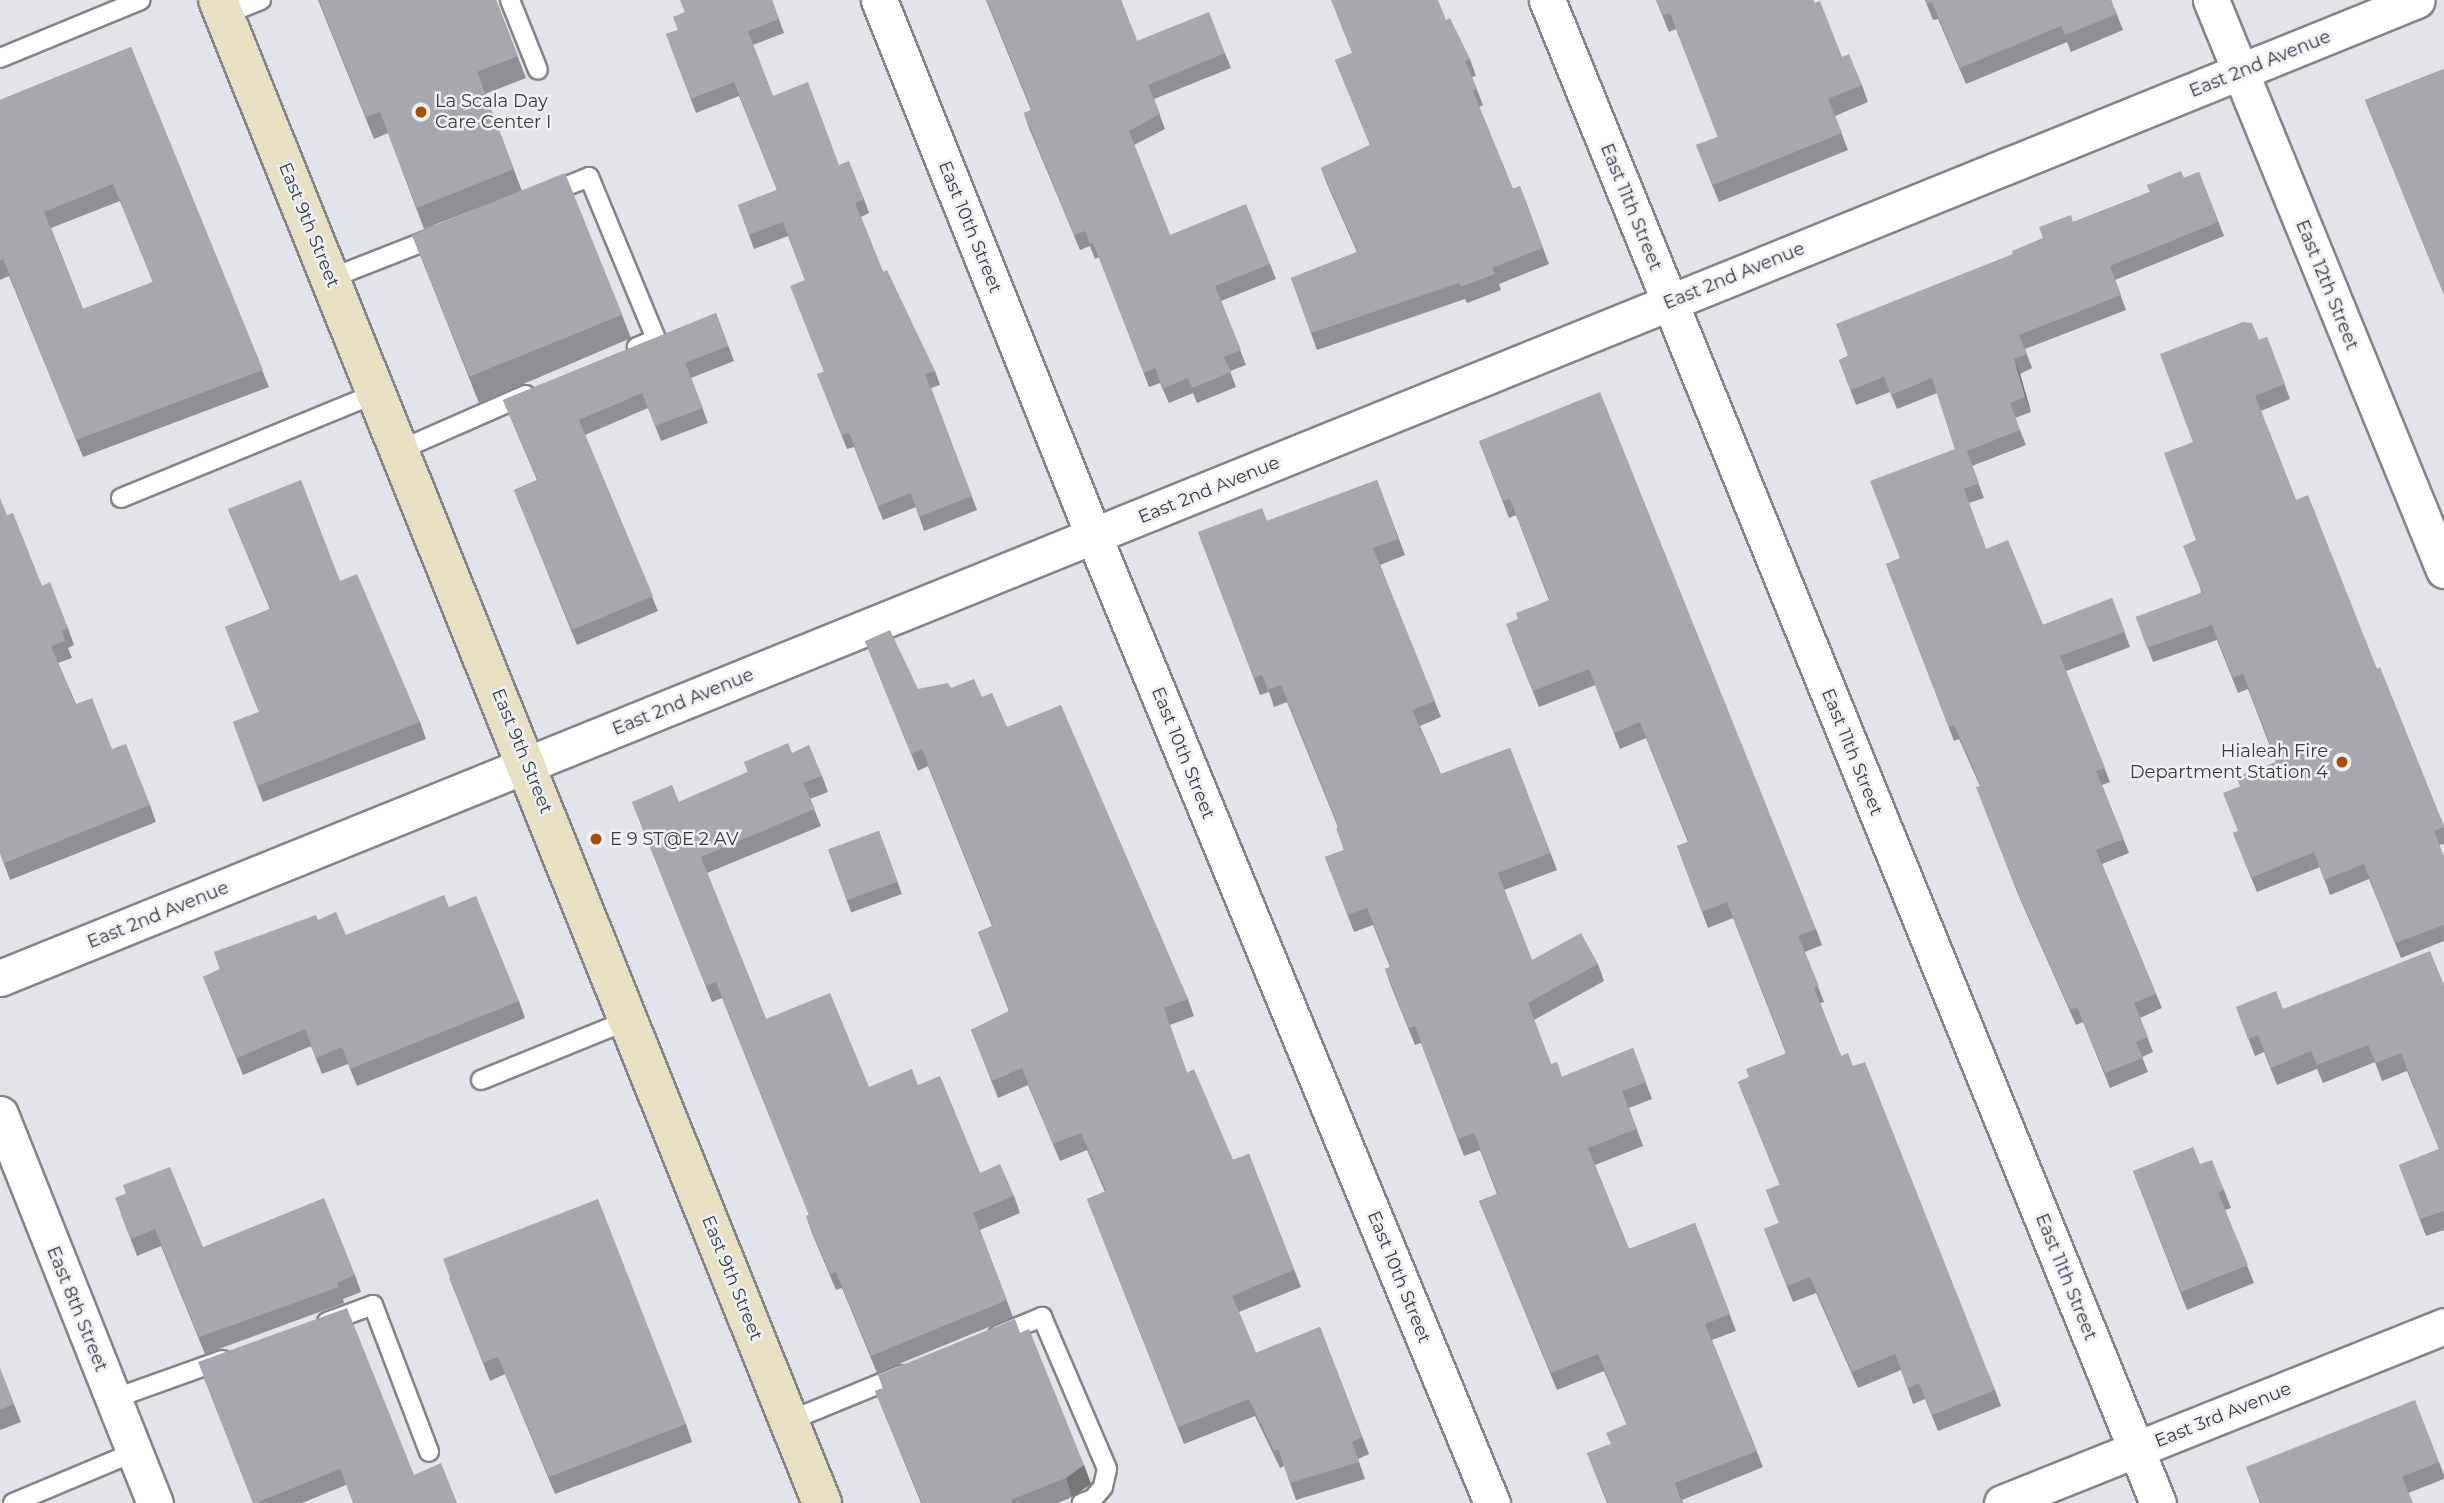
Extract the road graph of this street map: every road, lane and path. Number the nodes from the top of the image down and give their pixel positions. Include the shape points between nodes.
1 (141, 0) edge
2 (261, 0) edge
3 (510, 0) edge
4 (879, 0) edge
5 (1547, 0) edge
6 (2211, 0) edge
7 (2417, 0) edge
8 (221, 8) edge
9 (0, 58) edge
10 (538, 70) dead end
11 (2240, 72) junction
12 (537, 197) edge
13 (460, 228) edge
14 (331, 278) junction
15 (1669, 302) junction
16 (617, 355) edge
17 (541, 388) edge
18 (377, 393) junction
19 (400, 450) junction
20 (121, 498) dead end
21 (1094, 537) junction
22 (2444, 570) edge
23 (528, 765) junction
24 (0, 978) edge
25 (629, 1020) junction
26 (481, 1080) dead end
27 (0, 1115) edge
28 (2444, 1326) edge
29 (308, 1329) edge
30 (979, 1343) edge
31 (243, 1352) edge
32 (916, 1369) edge
33 (113, 1399) junction
34 (789, 1421) junction
35 (2137, 1450) junction
36 (135, 1452) junction
37 (429, 1452) dead end
38 (13, 1503) edge
39 (155, 1503) edge
40 (822, 1503) edge
41 (1082, 1503) edge
42 (1492, 1503) edge
43 (2002, 1503) edge
44 (2158, 1503) edge

1 - 9 lane
2 - 8 lane
3 - 10 lane
4 - 21 street, East 10th Street
5 - 15 street, East 11th Street
6 - 11 street, East 12th Street
7 - 11 street, East 2nd Avenue
8 - 14 main road, East 9th Street
11 - 15 street, East 2nd Avenue
11 - 22 street, East 12th Street
12 - 16 lane via 589,177 656,339
13 - 14 lane
14 - 18 main road, East 9th Street
15 - 21 street, East 2nd Avenue
15 - 35 street, East 11th Street
17 - 19 lane
18 - 19 main road, East 9th Street
18 - 20 lane
19 - 23 main road, East 9th Street
21 - 23 street, East 2nd Avenue
21 - 42 street, East 10th Street
23 - 24 street, East 2nd Avenue
23 - 25 main road, East 9th Street
25 - 26 lane
25 - 34 main road, East 9th Street
27 - 33 street, East 8th Street
28 - 35 street, East 3rd Avenue
29 - 37 lane via 373,1305
30 - 41 lane via 1042,1317 1107,1469 1103,1487
31 - 33 lane
32 - 34 lane
33 - 36 street, East 8th Street
34 - 40 main road, East 9th Street
35 - 43 street, East 3rd Avenue
35 - 44 street, East 11th Street
36 - 38 lane
36 - 39 street, East 8th Street

